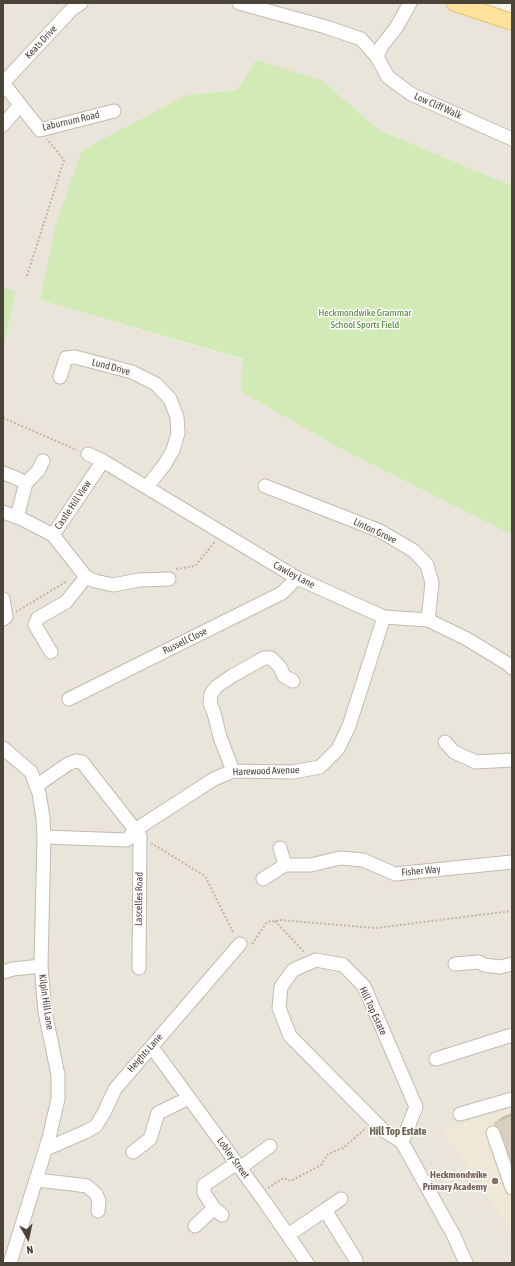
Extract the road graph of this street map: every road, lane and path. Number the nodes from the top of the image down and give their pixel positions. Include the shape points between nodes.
1 (81, 3) edge
2 (239, 3) edge
3 (410, 3) edge
4 (455, 3) edge
5 (512, 22) edge
6 (377, 57) junction
7 (3, 83) edge
8 (20, 105) junction
9 (114, 111) dead end
10 (3, 125) edge
11 (40, 130) junction
12 (512, 139) edge
13 (27, 276) dead end
14 (60, 377) dead end
15 (3, 418) edge
16 (88, 454) joint
17 (43, 461) dead end
18 (103, 461) junction
19 (3, 473) edge
20 (26, 483) junction
21 (265, 486) dead end
22 (147, 487) junction
23 (3, 512) edge
24 (16, 517) junction
25 (53, 535) junction
26 (84, 574) junction
27 (297, 578) junction
28 (169, 580) dead end
29 (3, 599) edge
30 (384, 617) junction
31 (5, 618) edge
32 (428, 620) junction
33 (51, 652) dead end
34 (511, 663) edge
35 (293, 681) dead end
36 (69, 699) dead end
37 (445, 742) dead end
38 (3, 748) edge
39 (512, 760) edge
40 (233, 771) junction
41 (36, 786) junction
42 (138, 833) junction
43 (44, 837) junction
44 (280, 848) dead end
45 (512, 862) edge
46 (285, 865) junction
47 (263, 880) dead end
48 (512, 911) edge
49 (275, 921) junction
50 (240, 944) junction
51 (312, 961) junction
52 (456, 964) dead end
53 (512, 964) edge
54 (41, 966) junction
55 (139, 968) dead end
56 (3, 972) edge
57 (512, 1035) edge
58 (157, 1054) dead end
59 (436, 1059) dead end
60 (189, 1098) junction
61 (512, 1099) edge
62 (460, 1114) dead end
63 (374, 1121) junction
64 (493, 1133) dead end
65 (402, 1142) junction
66 (270, 1146) dead end
67 (46, 1149) junction
68 (132, 1152) dead end
69 (238, 1166) junction
70 (36, 1180) junction
71 (512, 1188) edge
72 (259, 1194) junction
73 (341, 1199) dead end
74 (325, 1210) junction
75 (98, 1211) dead end
76 (195, 1226) dead end
77 (288, 1235) junction
78 (356, 1260) dead end
79 (10, 1263) edge
80 (307, 1263) edge
81 (466, 1263) edge

1 - 7 street, Keats Drive via 71,10
2 - 6 street, Low Cliff Walk via 360,39
3 - 6 street
4 - 5 main road
6 - 12 street, Low Cliff Walk via 388,76 411,94
7 - 8 street, Laburnum Road
8 - 10 street
8 - 11 street, Laburnum Road
9 - 11 street, Laburnum Road
11 - 13 path via 64,160
14 - 22 street, Lund Drive via 65,354 132,372 156,384 170,399 177,417 178,433 165,464
15 - 16 path
16 - 18 street, Cawley Lane
17 - 20 street via 38,471
18 - 22 street, Cawley Lane
18 - 25 street, Castle Hill View
19 - 20 street
20 - 24 street
21 - 32 street, Linton Grove via 380,531 414,551 426,565 432,583
22 - 27 street, Cawley Lane
23 - 24 street, Castle Hill View
24 - 25 street, Castle Hill View
25 - 26 street
26 - 28 street via 95,581 113,585 139,580
26 - 31 path
26 - 33 street via 66,602 38,618 35,625
27 - 30 street, Cawley Lane
27 - 36 street, Russell Close via 282,593
29 - 31 street
30 - 32 street, Cawley Lane
30 - 40 street, Harewood Avenue via 349,726 338,749 320,767 293,772
32 - 34 street, Cawley Lane
35 - 40 street via 284,676 280,667 271,658 264,658 232,676 216,687 211,694 210,703
37 - 39 street via 451,756 476,762
38 - 41 street, Kilpin Hill Lane via 31,772
40 - 42 street, Harewood Avenue via 214,779
41 - 42 street via 68,764 82,762
41 - 43 street, Kilpin Hill Lane
42 - 43 street, Harewood Avenue via 127,840
42 - 50 path via 205,876
42 - 55 street, Lascelles Road
43 - 54 street, Kilpin Hill Lane
44 - 46 street
45 - 46 street, Fisher Way via 395,874 363,860 340,858 311,865
46 - 47 street
48 - 49 path via 375,928
49 - 50 path via 267,922 249,948
49 - 51 path
50 - 67 street, Heights Lane via 114,1089 96,1126
51 - 63 street via 293,970 281,987 279,1008 290,1036
51 - 65 street, Hill Top Estate via 343,965 364,986 416,1107
52 - 53 street via 479,962 500,967
54 - 56 street
54 - 67 street, Kilpin Hill Lane via 45,1012 58,1075 58,1099
57 - 59 street
58 - 60 street, Lobley Street
60 - 68 street via 158,1113 150,1139
60 - 69 street, Lobley Street
61 - 62 street
63 - 65 street
63 - 72 path via 343,1148 328,1154 321,1165 291,1181 283,1178
64 - 71 street
65 - 81 street via 454,1236
66 - 69 street
67 - 70 street, Kilpin Hill Lane
69 - 72 street, Lobley Street
69 - 76 street via 204,1185 204,1194 218,1212
70 - 75 street via 87,1186 96,1194 99,1201
70 - 79 street, Kilpin Hill Lane
72 - 77 street, Lobley Street
73 - 74 street
74 - 77 street
74 - 78 street
77 - 80 street, Lobley Street

